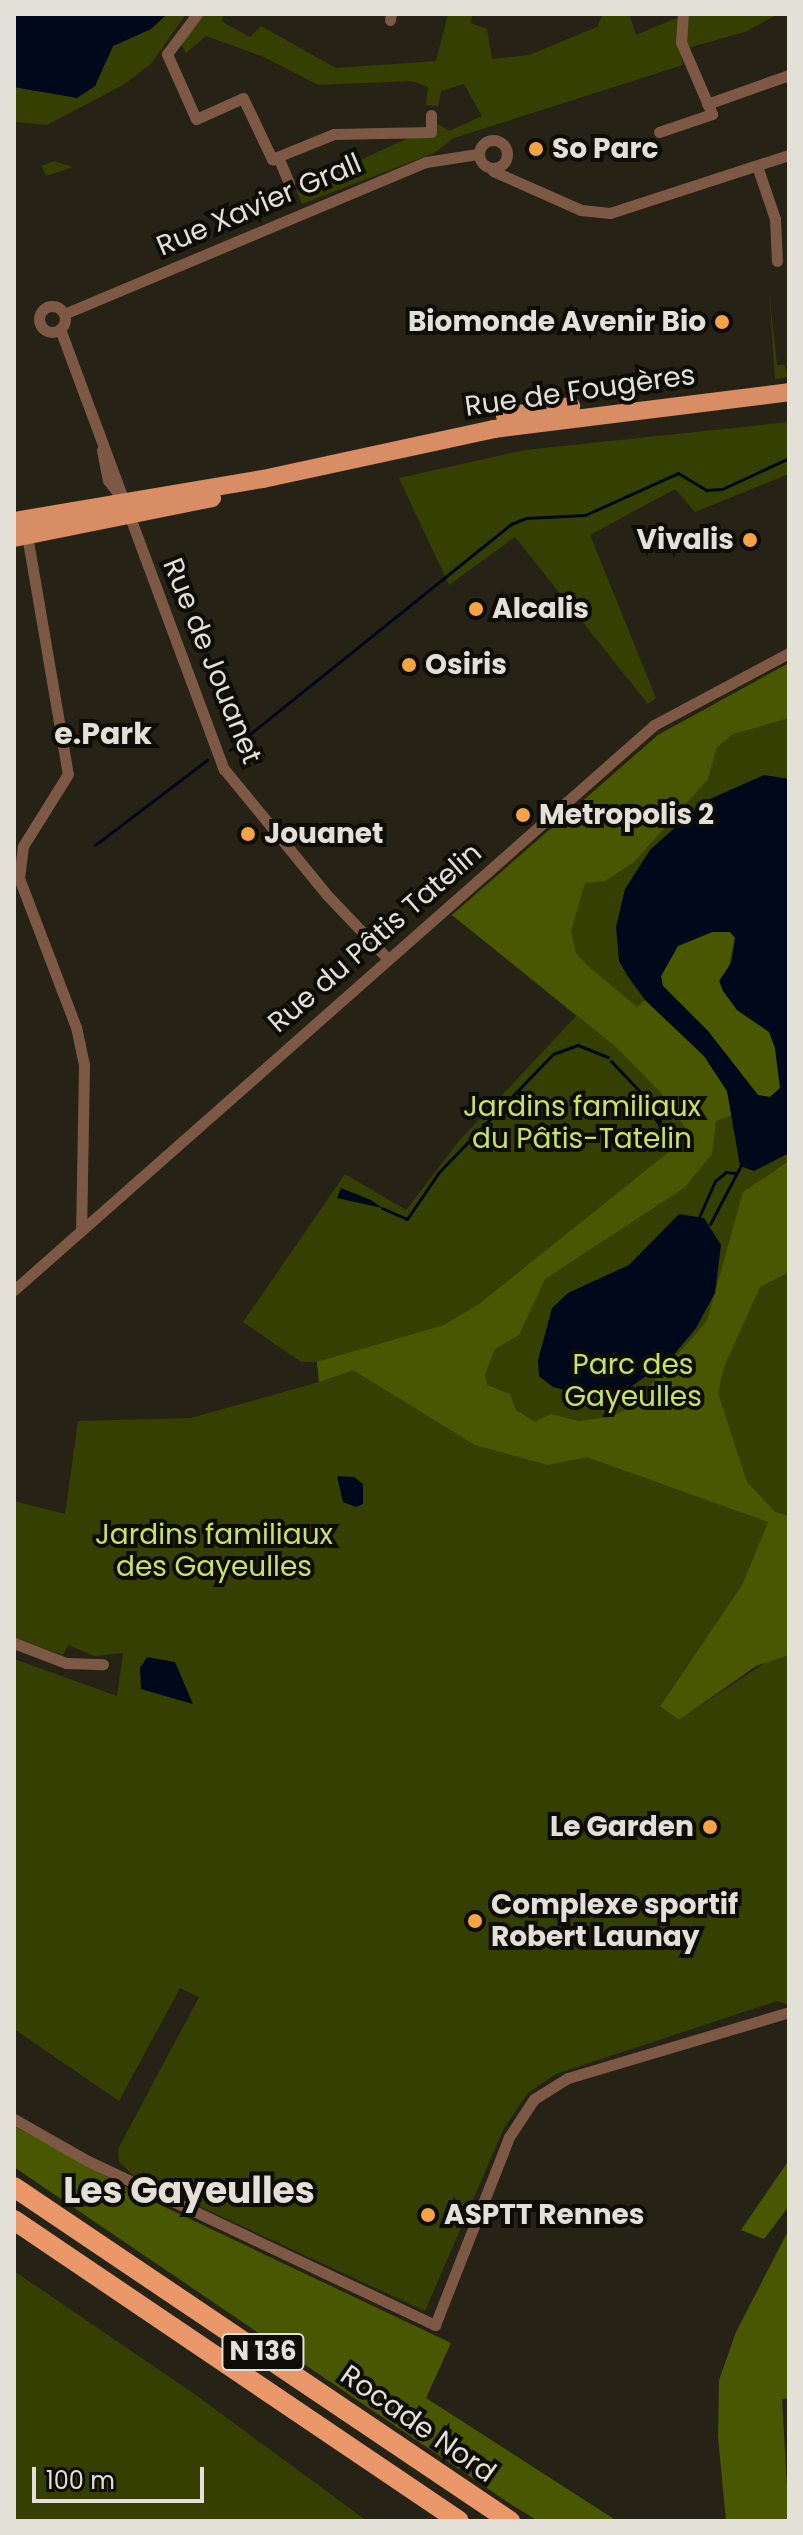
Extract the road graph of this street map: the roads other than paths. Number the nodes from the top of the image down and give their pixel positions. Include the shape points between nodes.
1 (197, 14) edge
2 (683, 14) edge
3 (789, 75) edge
4 (707, 104) junction
5 (431, 115) dead end
6 (659, 132) dead end
7 (477, 154) junction
8 (789, 155) edge
9 (278, 157) junction
10 (510, 157) junction
11 (757, 166) junction
12 (493, 171) junction
13 (289, 183) dead end
14 (525, 185) junction
15 (777, 261) dead end
16 (64, 314) junction
17 (54, 331) junction
18 (789, 392) edge
19 (127, 508) junction
20 (14, 521) edge
21 (21, 537) edge
22 (789, 653) edge
23 (388, 959) junction
24 (81, 1229) junction
25 (14, 1290) edge
26 (14, 1643) edge
27 (103, 1664) dead end
28 (789, 2012) edge
29 (14, 2119) edge
30 (14, 2187) edge
31 (14, 2220) edge
32 (459, 2521) edge
33 (510, 2521) edge

1 - 9 street via 167,54 196,119 243,98 272,159
2 - 4 street via 681,42
3 - 4 street
4 - 6 street via 712,114
5 - 9 street via 431,132 334,134
7 - 10 street, Rue Xavier Grall via 491,139
7 - 12 street
7 - 16 street, Rue Xavier Grall via 426,162
8 - 11 street
9 - 13 street
10 - 12 street
10 - 14 street
11 - 14 street via 610,213 581,210
11 - 15 street via 775,219
12 - 14 street
16 - 17 street
16 - 17 street, Rue Xavier Grall via 54,307 43,310 39,320
17 - 19 street, Rue de Jouanet via 102,450 108,480
18 - 19 main road, Rue de Fougères via 536,410
19 - 20 main road
19 - 21 main road
19 - 23 street, Rue de Jouanet via 224,769 328,896
21 - 24 street via 68,774 23,846 19,878 76,1027 84,1065
22 - 23 street, Rue du Pâtis Tatelin via 654,725
23 - 24 street, Rue du Pâtis Tatelin
24 - 25 street, Rue du Pâtis Tatelin
26 - 27 street via 66,1663
28 - 29 street via 568,2078 534,2099 509,2137 435,2325 88,2161
30 - 33 highway, Rocade Nord / N 136
31 - 32 highway, Rocade Nord / N 136

